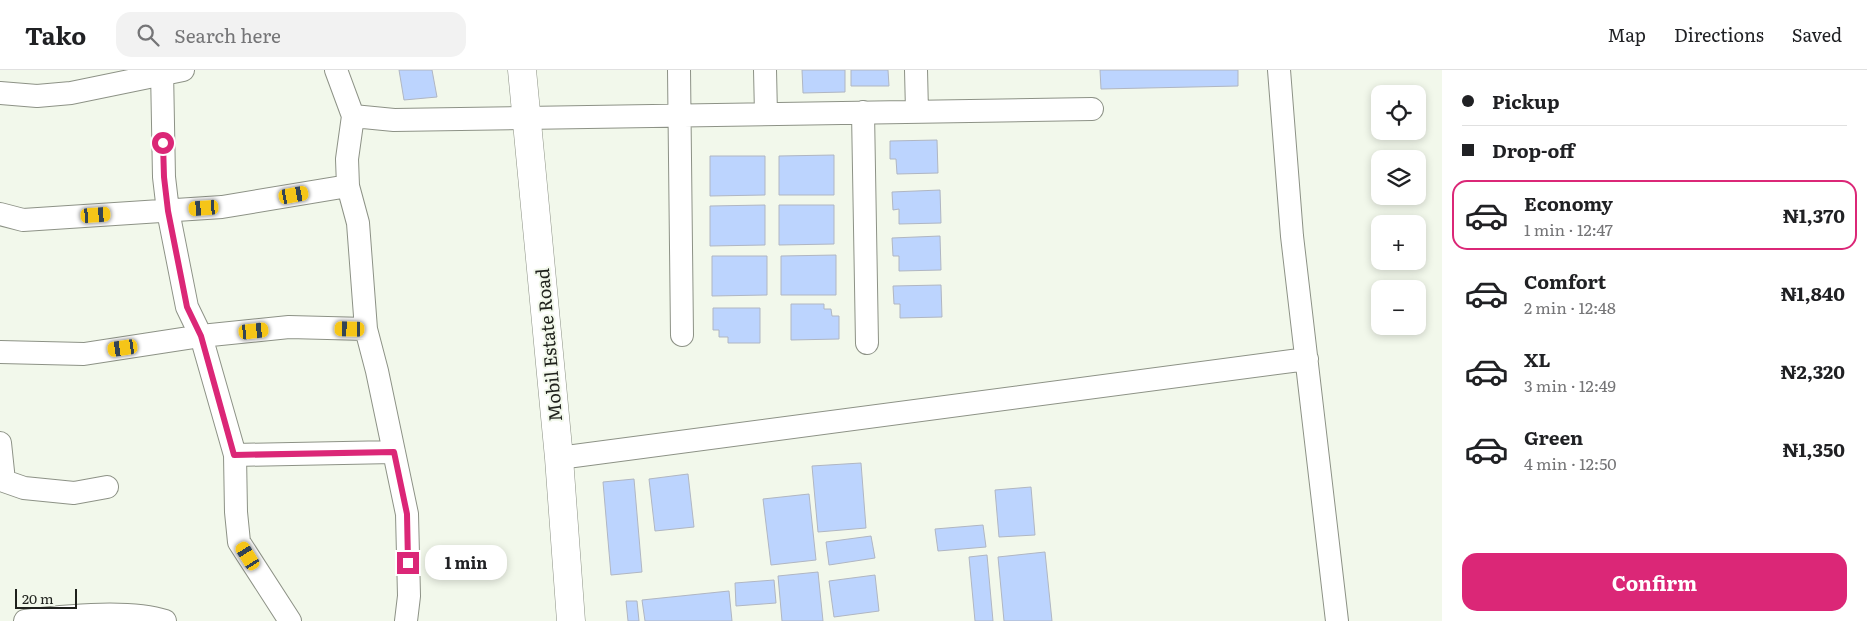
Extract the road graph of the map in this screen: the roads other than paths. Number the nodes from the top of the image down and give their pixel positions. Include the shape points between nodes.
1 (336, 70) edge
2 (522, 70) edge
3 (679, 70) edge
4 (765, 70) edge
5 (916, 70) edge
6 (1279, 70) edge
7 (169, 72) edge
8 (0, 94) edge
9 (1092, 109) dead end
10 (917, 111) junction
11 (862, 112) junction
12 (766, 114) junction
13 (353, 116) junction
14 (681, 116) junction
15 (527, 118) junction
16 (348, 186) junction
17 (168, 211) junction
18 (0, 214) edge
19 (366, 329) junction
20 (682, 335) dead end
21 (201, 336) junction
22 (867, 343) dead end
23 (0, 352) edge
24 (1306, 360) junction
25 (0, 443) edge
26 (394, 452) junction
27 (234, 455) junction
28 (559, 458) junction
29 (107, 487) dead end
30 (25, 621) edge
31 (165, 621) edge
32 (290, 621) edge
33 (406, 621) edge
34 (571, 621) edge
35 (1337, 621) edge

1 - 13 street
2 - 15 main road, Mobil Estate Road
3 - 14 street
4 - 12 street
5 - 10 street
6 - 24 street
7 - 8 street via 71,93 37,96
7 - 17 street via 164,177
9 - 10 street
10 - 11 street
11 - 12 street
11 - 22 street
12 - 14 street
13 - 15 street via 394,120
13 - 16 street via 347,160
14 - 15 street
14 - 20 street
15 - 28 main road, Mobil Estate Road
16 - 17 street via 222,207
16 - 19 street via 358,222
17 - 18 street via 23,220
17 - 21 street via 187,307
19 - 21 street via 288,327
19 - 26 street
21 - 23 street via 84,354
21 - 27 street
24 - 28 street
24 - 35 street
25 - 29 street via 4,481 24,488 74,493
26 - 27 street
26 - 33 street via 407,514 409,596
27 - 32 street via 239,542
28 - 34 main road, Mobil Estate Road
30 - 31 street via 121,615

